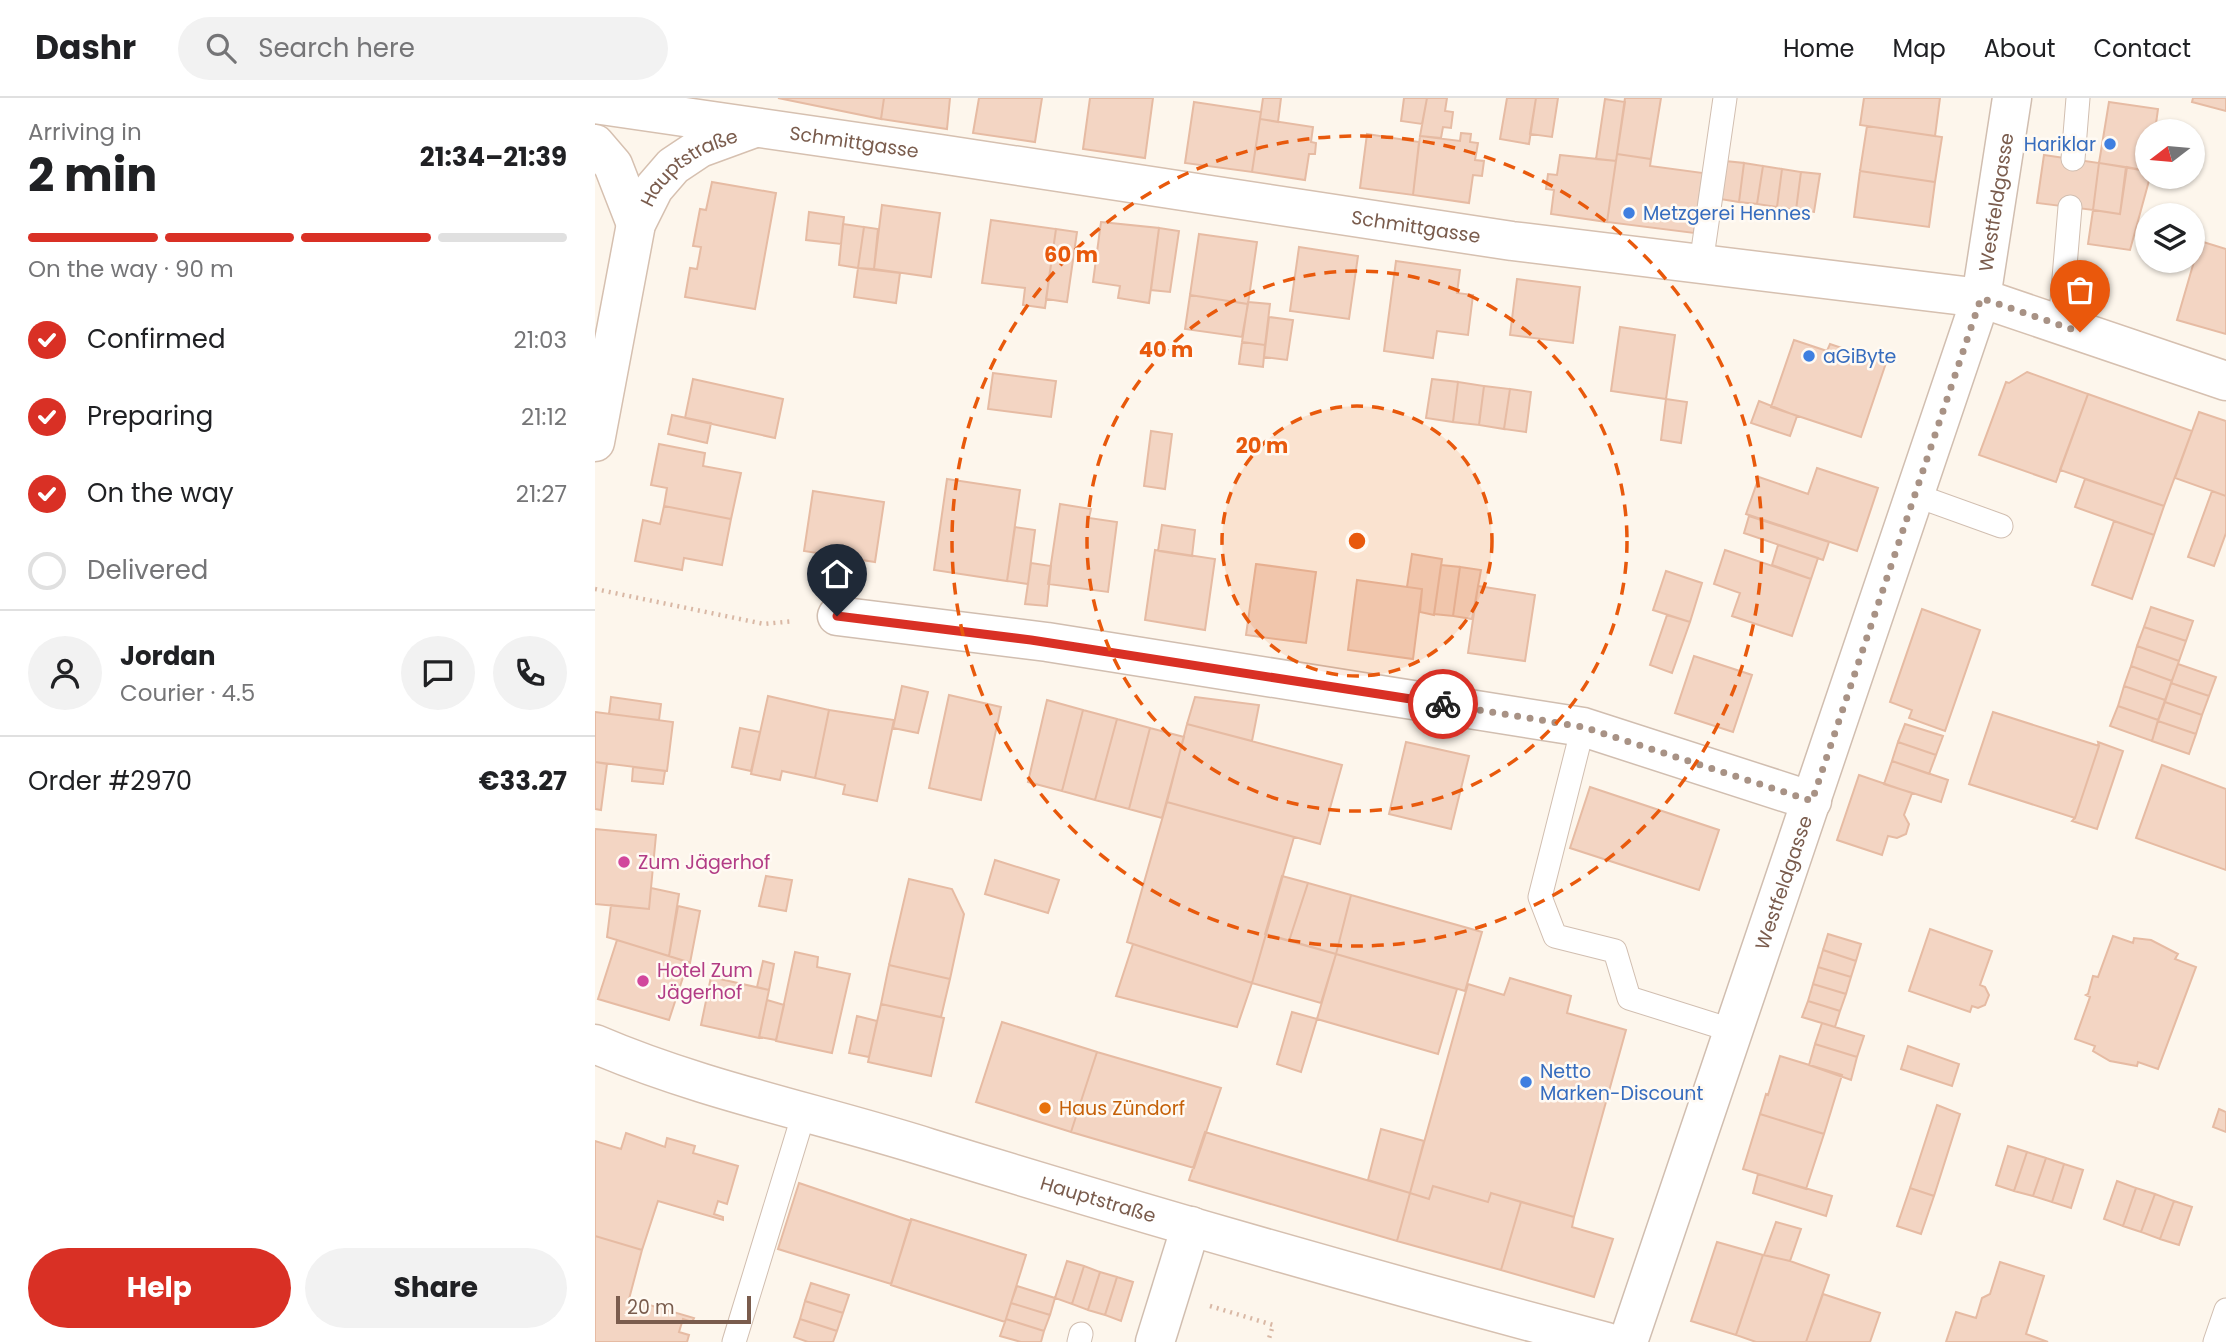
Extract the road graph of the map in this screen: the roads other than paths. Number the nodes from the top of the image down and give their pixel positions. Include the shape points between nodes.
1 (1725, 98) edge
2 (2012, 98) edge
3 (2078, 98) edge
4 (595, 104) edge
5 (756, 127) junction
6 (595, 144) edge
7 (2074, 159) dead end
8 (2070, 207) dead end
9 (636, 223) junction
10 (1701, 264) junction
11 (1981, 298) junction
12 (2060, 325) junction
13 (2226, 381) edge
14 (595, 442) edge
15 (1915, 495) junction
16 (2001, 526) dead end
17 (837, 616) road end
18 (1583, 727) junction
19 (1812, 801) junction
20 (1734, 1031) junction
21 (595, 1044) edge
22 (804, 1113) junction
23 (1191, 1226) junction
24 (2226, 1310) edge
25 (734, 1342) edge
26 (1155, 1342) edge
27 (1607, 1342) edge
28 (1628, 1342) edge
29 (2215, 1342) edge

1 - 10 lane
2 - 11 main road, Westfeldgasse
3 - 7 lane
4 - 5 main road, Schmittgasse
5 - 9 main road, Hauptstraße via 699,148 673,166 654,188
5 - 10 main road, Schmittgasse via 1512,242
6 - 9 main road, Hauptstraße via 613,165
8 - 12 lane
9 - 14 main road, Hauptstraße
10 - 11 main road, Schmittgasse
11 - 12 main road, Schmittgasse
11 - 15 main road, Westfeldgasse
12 - 13 main road, Schmittgasse
15 - 16 lane
15 - 19 main road, Westfeldgasse
17 - 18 main road via 1036,641
18 - 19 main road
18 - 20 lane via 1540,897 1555,936 1615,951 1629,998
19 - 20 main road, Westfeldgasse
20 - 28 main road, Westfeldgasse
21 - 22 main road, Hauptstraße via 637,1062
22 - 23 main road, Hauptstraße
22 - 25 lane
23 - 26 main road
23 - 27 main road, Hauptstraße
24 - 29 lane

